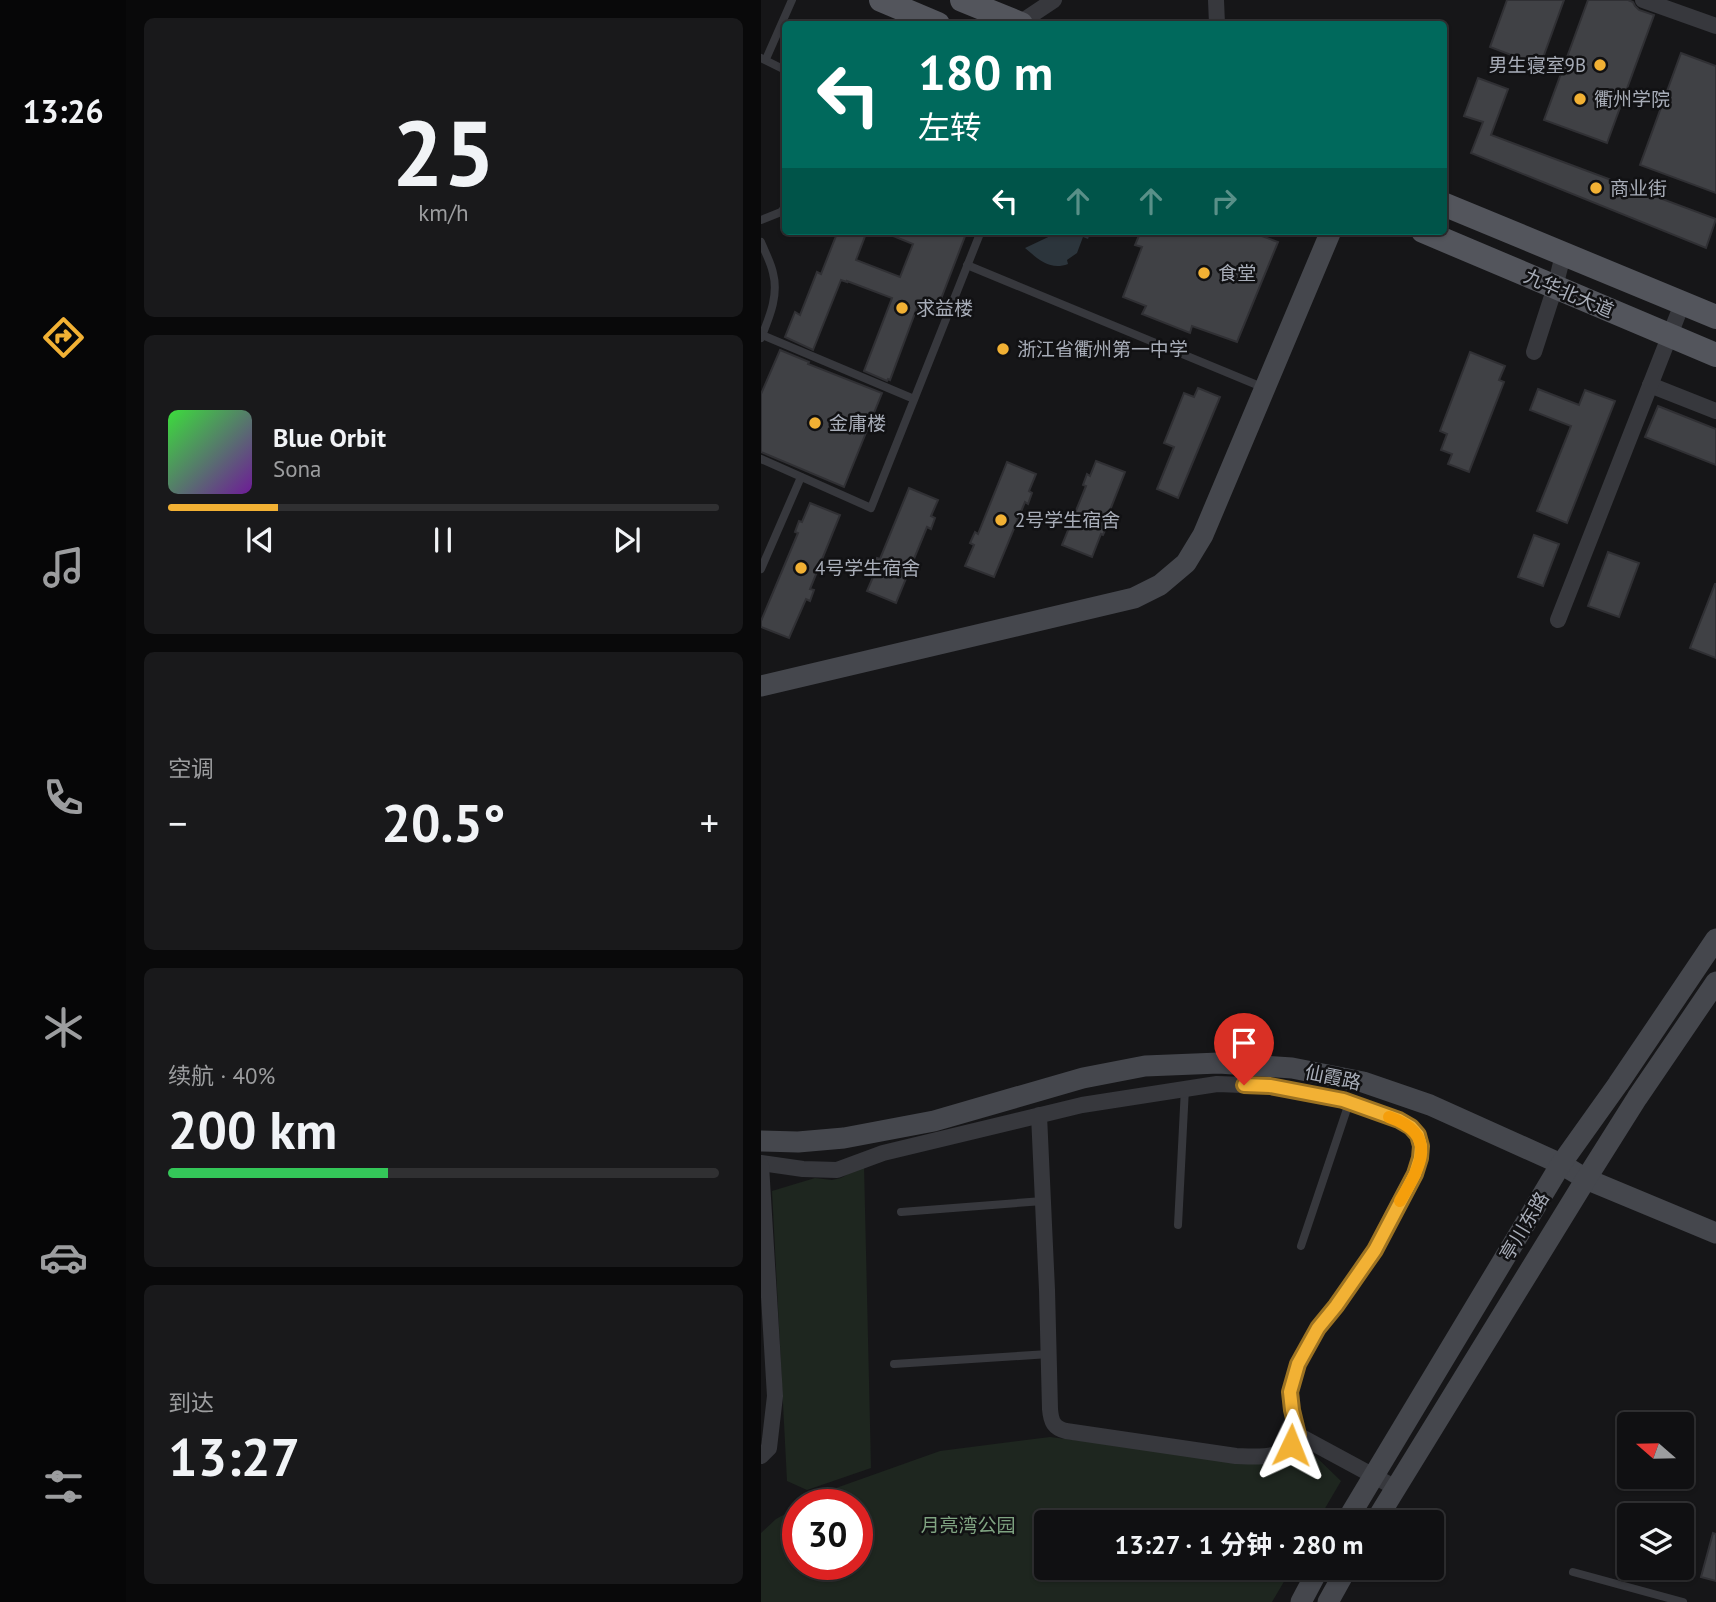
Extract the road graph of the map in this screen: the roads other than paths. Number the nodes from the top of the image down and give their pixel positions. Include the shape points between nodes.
1 (792, 0) edge
2 (881, 0) edge
3 (962, 0) edge
4 (1054, 0) edge
5 (1216, 0) edge
6 (1643, 0) edge
7 (782, 21) edge
8 (782, 21) edge
9 (931, 21) edge
10 (1012, 21) edge
11 (1023, 21) edge
12 (1217, 21) edge
13 (1716, 26) edge
14 (764, 59) edge
15 (782, 68) edge
16 (1447, 206) edge
17 (782, 211) edge
18 (761, 220) edge
19 (979, 235) edge
20 (1329, 235) edge
21 (1432, 235) edge
22 (761, 242) edge
23 (1563, 254) junction
24 (967, 265) junction
25 (1555, 287) junction
26 (1682, 304) junction
27 (1716, 317) edge
28 (1670, 336) junction
29 (762, 337) edge
30 (1534, 352) dead end
31 (1716, 355) edge
32 (1650, 385) junction
33 (1265, 388) junction
34 (914, 399) junction
35 (1716, 411) edge
36 (761, 459) edge
37 (801, 477) junction
38 (761, 569) edge
39 (1558, 620) dead end
40 (761, 686) edge
41 (1716, 939) edge
42 (1716, 982) edge
43 (1185, 1088) junction
44 (1350, 1103) junction
45 (1039, 1115) junction
46 (761, 1141) edge
47 (798, 1142) junction
48 (761, 1164) edge
49 (1561, 1164) junction
50 (803, 1169) junction
51 (1586, 1179) junction
52 (1043, 1200) junction
53 (901, 1212) dead end
54 (1178, 1225) dead end
55 (1716, 1233) edge
56 (1301, 1246) dead end
57 (1049, 1353) junction
58 (894, 1364) dead end
59 (1298, 1435) junction
60 (761, 1456) edge
61 (1373, 1476) junction
62 (1396, 1488) junction
63 (1353, 1510) edge
64 (1382, 1510) edge
65 (1573, 1572) dead end
66 (1313, 1580) edge
67 (1340, 1580) edge
68 (1301, 1602) edge
69 (1328, 1602) edge
70 (1683, 1602) edge

1 - 8 lane
2 - 9 main road
3 - 10 main road
4 - 11 street
5 - 12 street
6 - 13 street
7 - 14 lane
14 - 15 lane
16 - 23 main road, 九华北大道
17 - 18 lane
19 - 24 lane
20 - 33 street
21 - 25 main road, 九华北大道
22 - 29 lane via 775,286
23 - 25 street
23 - 26 main road, 九华北大道
24 - 33 lane
24 - 34 lane
25 - 28 main road, 九华北大道
25 - 30 street
26 - 27 main road, 九华北大道
26 - 28 street
28 - 31 main road, 九华北大道
28 - 32 street
29 - 34 lane
32 - 35 street
32 - 39 street
33 - 40 street via 1203,535 1186,563 1160,585 1134,598
34 - 37 lane via 871,508
36 - 37 lane
37 - 38 lane
41 - 49 street, 亭川东路
42 - 51 street, 亭川东路
43 - 44 street via 1270,1086
43 - 45 street
43 - 54 lane
44 - 56 lane
44 - 59 street via 1411,1127 1418,1135 1420,1158 1375,1250 1318,1328 1298,1364 1290,1392
45 - 50 street via 883,1153 837,1170
45 - 52 street
46 - 47 street, 仙霞路
47 - 49 street, 仙霞路 via 934,1121 1083,1078 1145,1066 1219,1063 1292,1068 1363,1082 1430,1105
47 - 50 street
48 - 50 street
48 - 60 street via 775,1395 769,1448
49 - 51 street, 仙霞路
49 - 61 street, 亭川东路
51 - 55 street, 仙霞路
51 - 62 street, 亭川东路
52 - 53 lane
52 - 57 street
57 - 58 lane
57 - 59 street via 1051,1418 1058,1429 1265,1457 1282,1452
59 - 61 street
61 - 62 street
61 - 63 street, 亭川东路
62 - 64 street, 亭川东路
65 - 70 lane
66 - 68 street
67 - 69 street

